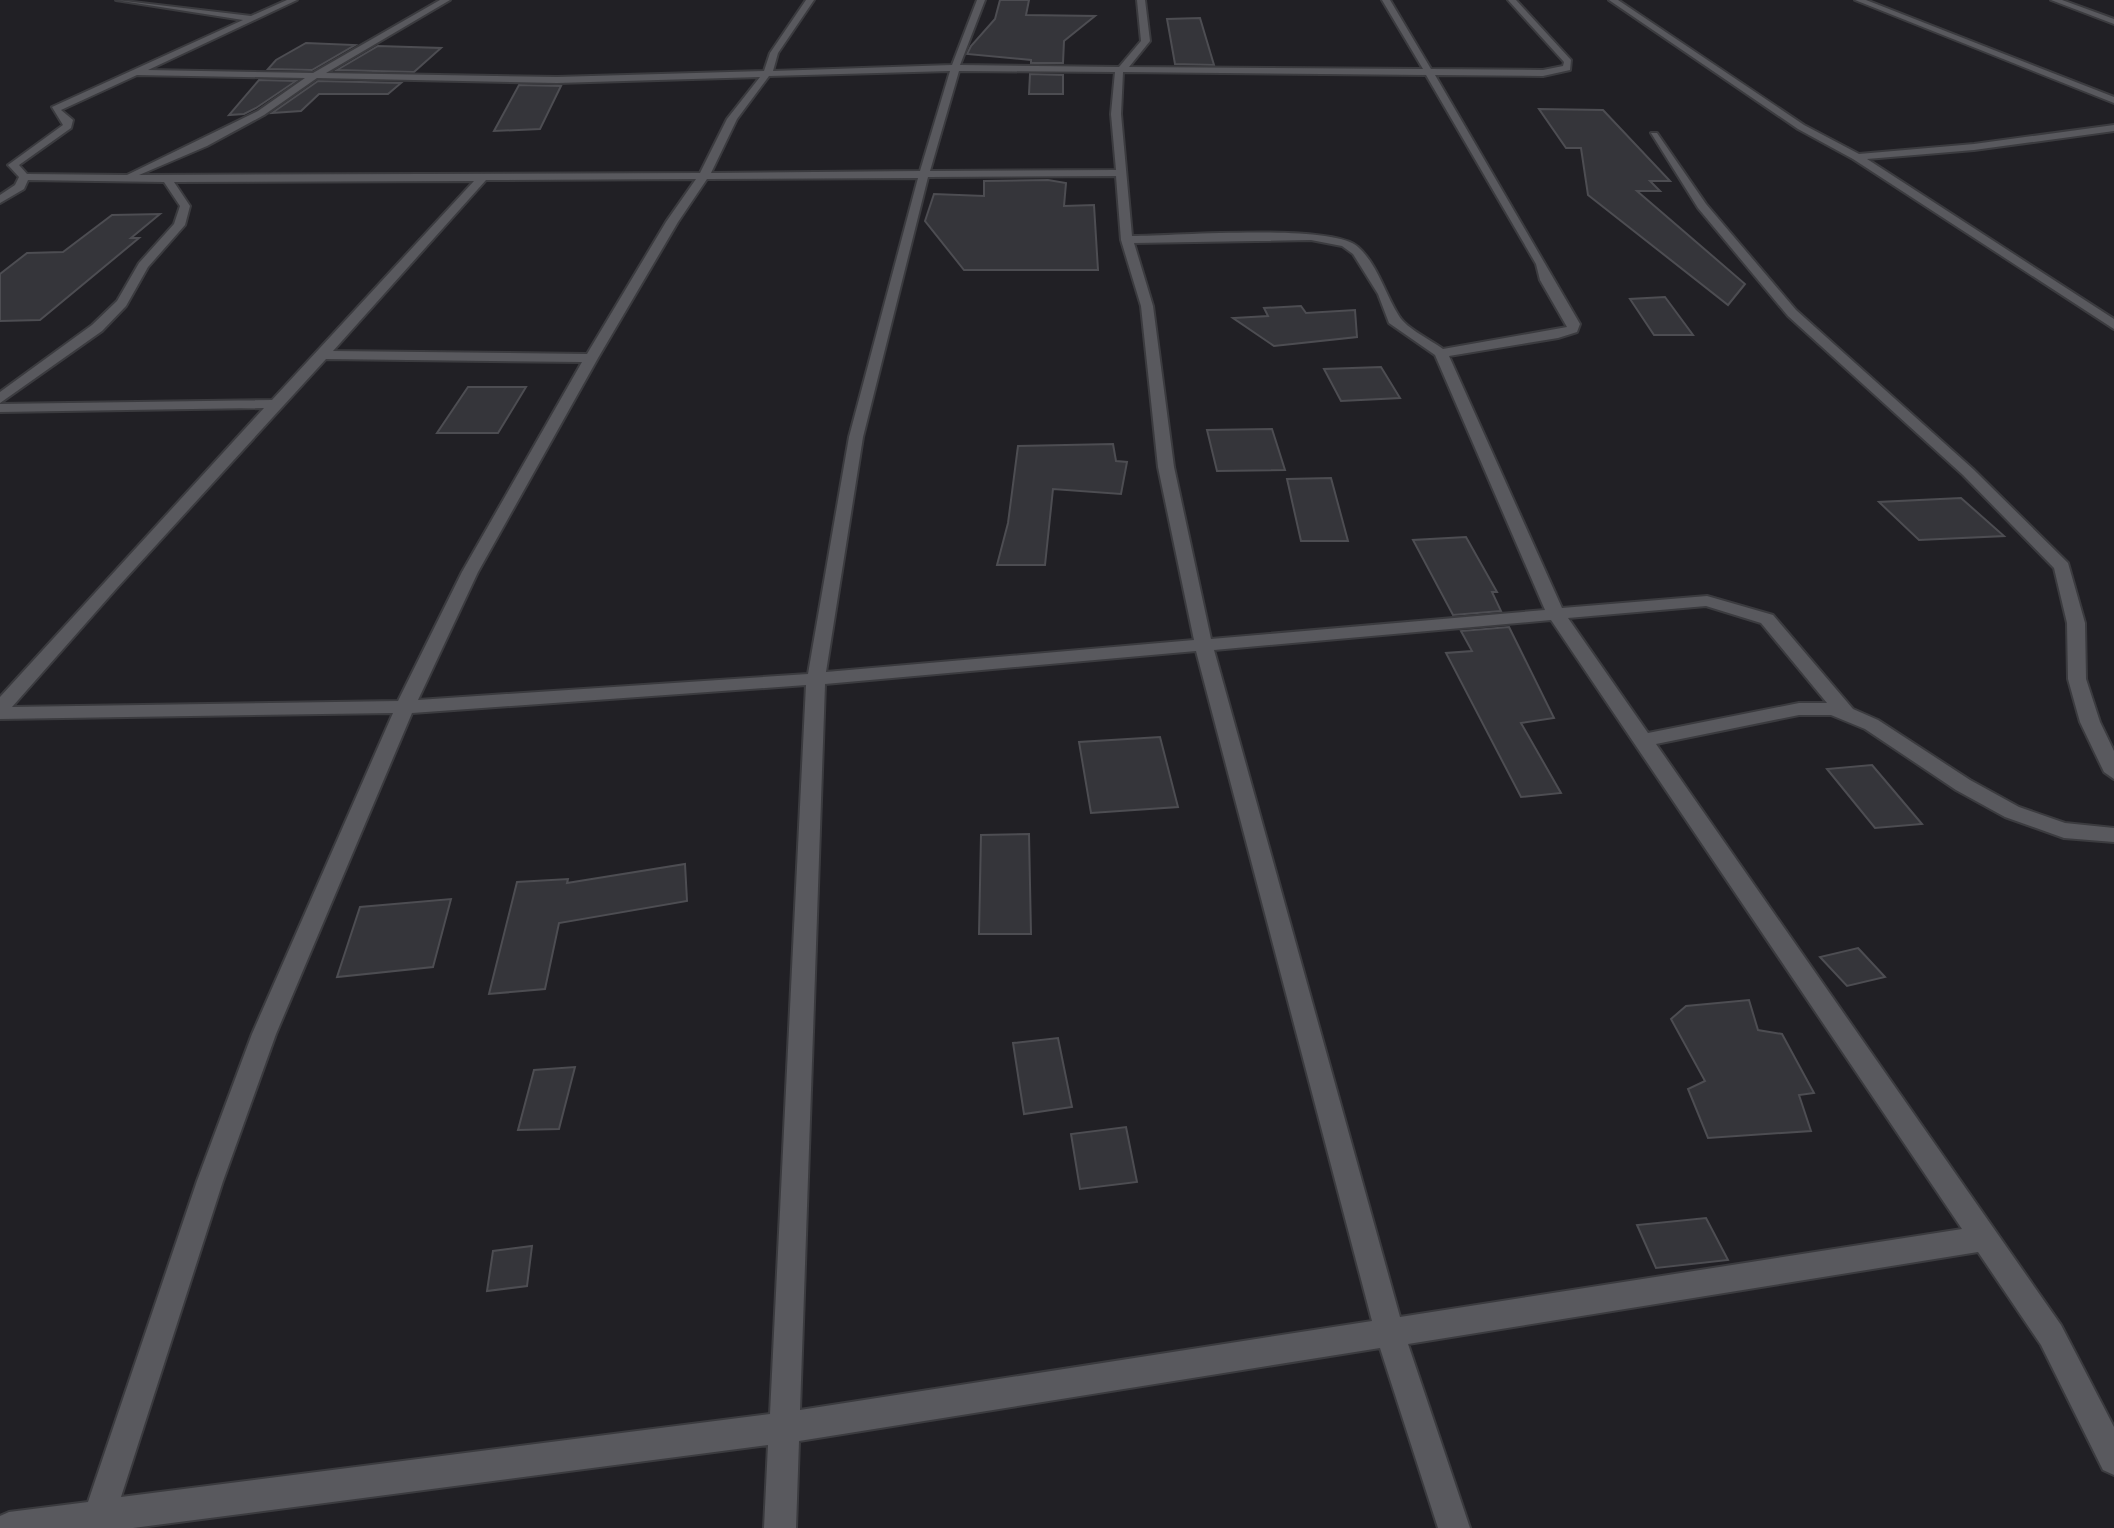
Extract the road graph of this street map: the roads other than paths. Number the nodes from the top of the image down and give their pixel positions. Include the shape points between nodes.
1 (120, 0) edge
2 (293, 0) edge
3 (446, 0) edge
4 (810, 0) edge
5 (981, 0) edge
6 (1141, 0) edge
7 (1386, 0) edge
8 (1512, 0) edge
9 (1859, 0) edge
10 (2056, 0) edge
11 (2080, 0) edge
12 (1614, 1) edge
13 (1627, 1) edge
14 (253, 19) junction
15 (2114, 22) edge
16 (955, 68) junction
17 (1119, 71) junction
18 (130, 72) junction
19 (768, 72) junction
20 (1430, 72) junction
21 (314, 76) junction
22 (2114, 100) edge
23 (2114, 128) edge
24 (1654, 135) dead end
25 (1857, 157) junction
26 (0, 165) edge
27 (13, 165) junction
28 (924, 172) junction
29 (1120, 173) junction
30 (705, 174) junction
31 (129, 175) junction
32 (484, 176) junction
33 (24, 177) junction
34 (166, 177) junction
35 (0, 200) edge
36 (1127, 240) junction
37 (2114, 325) edge
38 (1441, 353) junction
39 (322, 355) junction
40 (591, 358) junction
41 (0, 399) edge
42 (273, 404) junction
43 (0, 408) edge
44 (1556, 614) junction
45 (1204, 646) junction
46 (816, 679) junction
47 (405, 707) junction
48 (0, 711) edge
49 (1847, 714) junction
50 (1643, 741) junction
51 (2114, 772) edge
52 (2114, 835) edge
53 (1982, 1239) junction
54 (1390, 1333) junction
55 (784, 1428) junction
56 (2114, 1459) edge
57 (98, 1522) edge
58 (9, 1528) edge
59 (780, 1528) edge
60 (1454, 1528) edge

1 - 14 street
2 - 14 street
3 - 21 street
4 - 19 street via 774,53
5 - 16 street
6 - 17 street via 1148,42
7 - 20 street
8 - 20 street via 1568,62 1567,68 1543,73
9 - 22 street
10 - 11 street
10 - 15 street
12 - 13 street
12 - 25 street via 1801,127
14 - 18 street
16 - 17 street
16 - 19 street
16 - 28 street
17 - 20 street
17 - 29 street
18 - 21 street
18 - 27 street via 55,109 68,126
19 - 21 street via 557,80
19 - 30 street via 732,119
20 - 38 street via 1574,324 1558,334
21 - 31 street via 261,113
23 - 25 street
24 - 51 street via 1702,206 1792,313 1968,472 2062,567 2076,623 2077,679
25 - 37 street
26 - 27 street
27 - 33 street
28 - 29 street
28 - 30 street
28 - 46 street via 856,437
29 - 36 street
30 - 32 street
30 - 40 street
31 - 33 street
31 - 34 street
32 - 34 street
32 - 39 street
33 - 35 street via 20,187
34 - 41 street via 185,206 179,225 143,266 122,303 97,328
36 - 38 street via 1311,237 1346,243 1377,283 1394,320
36 - 45 street via 1147,306 1166,467
38 - 44 street
39 - 40 street
39 - 42 street
40 - 47 street via 470,572
42 - 43 street
42 - 48 street
44 - 45 street
44 - 49 street via 1707,601 1732,606 1767,619
44 - 50 street
45 - 46 street
45 - 54 street
46 - 47 street
46 - 55 street
47 - 48 street
47 - 57 street via 264,1034
49 - 50 street via 1817,707
49 - 52 street via 1880,729 2001,806 2048,825 2095,837
50 - 53 street
53 - 54 street
53 - 56 street via 2051,1335
54 - 55 street
54 - 60 street
55 - 57 street
55 - 59 street
57 - 58 street

